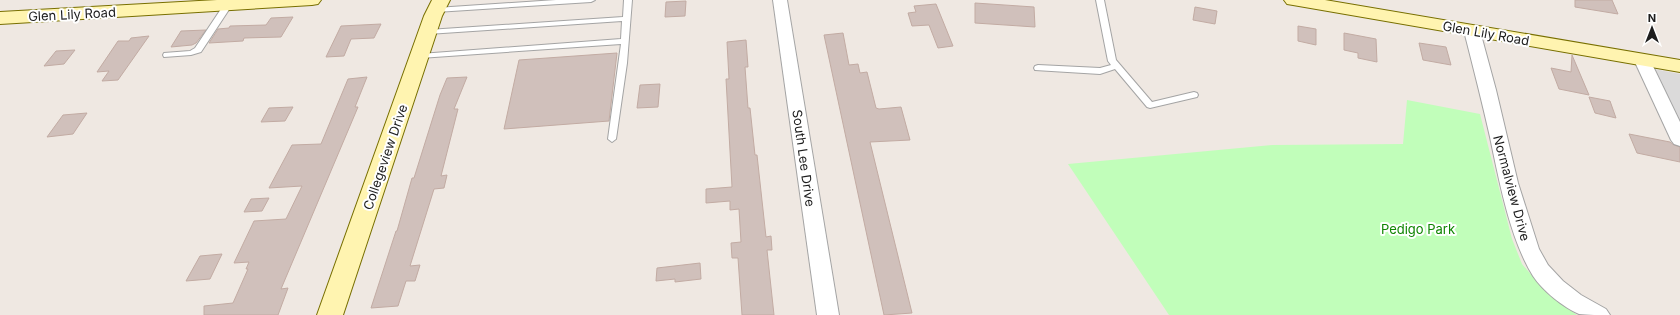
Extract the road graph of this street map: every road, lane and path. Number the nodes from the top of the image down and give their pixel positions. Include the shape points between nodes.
1 (312, 0) edge
2 (590, 0) edge
3 (628, 0) edge
4 (780, 0) edge
5 (1100, 0) edge
6 (1293, 0) edge
7 (274, 1) edge
8 (228, 5) junction
9 (438, 5) edge
10 (0, 18) edge
11 (625, 19) junction
12 (1472, 31) junction
13 (428, 32) junction
14 (624, 41) junction
15 (167, 56) dead end
16 (420, 56) junction
17 (1642, 60) junction
18 (1116, 66) junction
19 (1680, 66) edge
20 (1038, 68) dead end
21 (1194, 95) dead end
22 (612, 139) dead end
23 (1680, 140) edge
24 (330, 315) edge
25 (828, 315) edge
26 (1599, 315) edge

1 - 7 street, Glen Lily Road
2 - 9 lane
3 - 11 lane
4 - 25 street, South Lee Drive
5 - 18 lane via 1112,61
6 - 12 street, Glen Lily Road
7 - 8 street, Glen Lily Road
8 - 10 street, Glen Lily Road
8 - 15 lane via 198,50
9 - 13 street, Collegeview Drive
11 - 13 lane
11 - 14 lane
12 - 17 street, Glen Lily Road
12 - 26 street, Normalview Drive via 1529,249 1541,271 1556,287
13 - 16 street, Collegeview Drive
14 - 16 lane
14 - 22 lane
16 - 24 street, Collegeview Drive
17 - 19 street, Glen Lily Road
17 - 23 street
18 - 20 lane via 1100,71
18 - 21 lane via 1150,105

